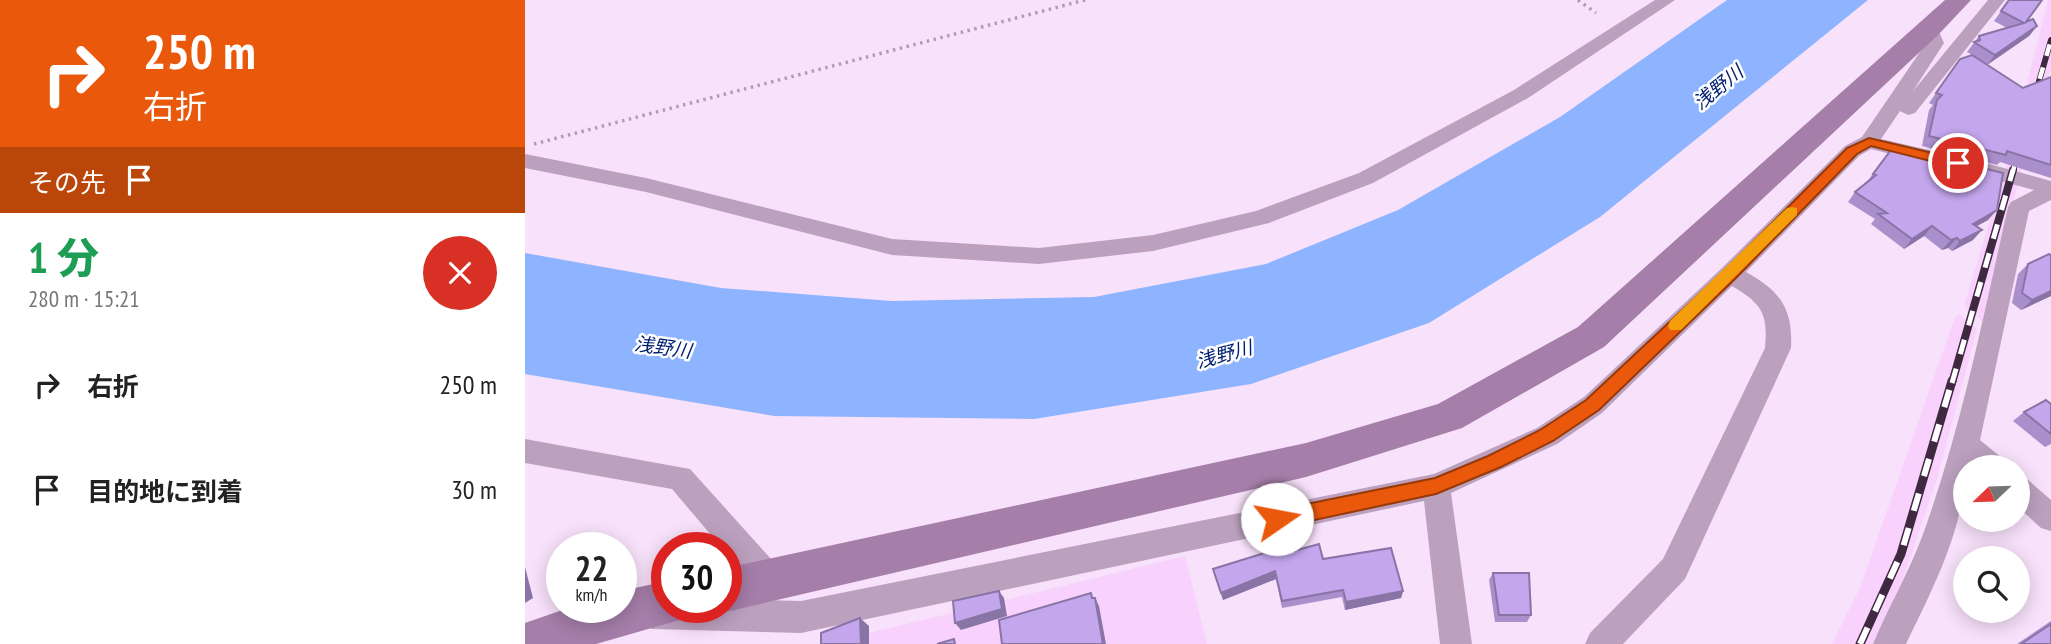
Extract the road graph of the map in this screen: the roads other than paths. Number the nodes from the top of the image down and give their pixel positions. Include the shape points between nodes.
1 (1667, 0) edge
2 (1959, 0) edge
3 (1997, 0) edge
4 (1930, 29) junction
5 (1874, 143) junction
6 (527, 153) edge
7 (2051, 189) edge
8 (1730, 274) junction
9 (1966, 445) junction
10 (525, 451) edge
11 (1978, 455) edge
12 (1436, 486) junction
13 (2030, 500) edge
14 (2051, 518) edge
15 (770, 581) junction
16 (742, 587) edge
17 (637, 612) edge
18 (591, 623) edge
19 (529, 644) edge
20 (1456, 644) edge
21 (1601, 644) edge
22 (1889, 644) edge

1 - 6 street via 1521,94 1366,178 1261,218 1153,243 1039,256 892,247
2 - 4 street
3 - 5 street
4 - 5 street via 1935,43
4 - 15 street via 1591,337 1448,417 1306,460
5 - 7 street
5 - 8 street via 1852,151
7 - 9 street via 2019,207
8 - 12 street via 1593,405 1546,436
8 - 21 street via 1764,294 1776,310 1781,330 1778,348 1674,569
9 - 11 street
9 - 22 street via 1913,599
10 - 15 street via 680,478
12 - 17 street via 801,617
12 - 20 street
13 - 14 street
15 - 16 street
18 - 19 street

